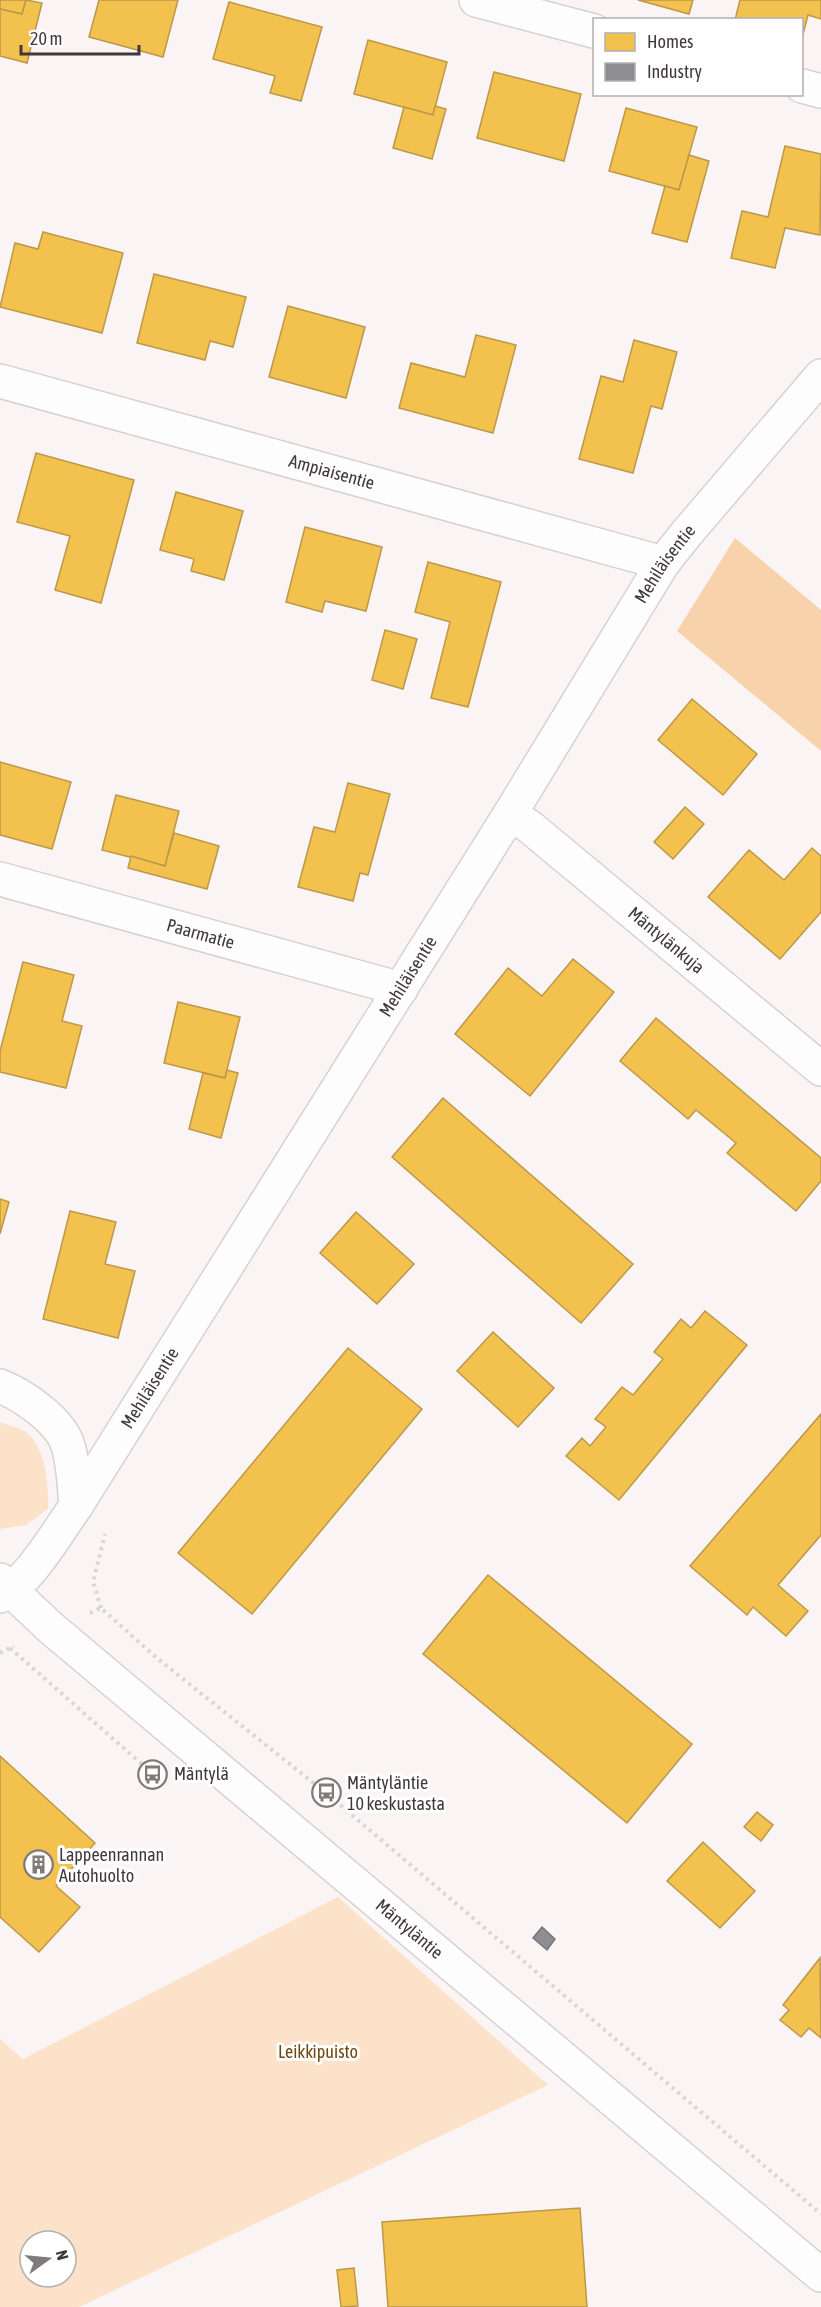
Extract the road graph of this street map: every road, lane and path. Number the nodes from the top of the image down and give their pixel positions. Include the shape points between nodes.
1 (476, 0) edge
2 (593, 32) edge
3 (803, 87) edge
4 (821, 92) edge
5 (821, 376) edge
6 (0, 381) edge
7 (663, 563) junction
8 (510, 814) junction
9 (0, 879) edge
10 (401, 989) junction
11 (821, 1069) edge
12 (0, 1386) edge
13 (76, 1506) junction
14 (4, 1588) edge
15 (51, 1628) junction
16 (10, 1648) junction
17 (0, 1653) edge
18 (153, 1774) dead end
19 (821, 2214) edge
20 (821, 2275) edge

1 - 2 street
3 - 4 street
5 - 7 street, Mehiläisentie
6 - 7 street, Ampiaisentie
7 - 8 street, Mehiläisentie
8 - 10 street, Mehiläisentie
8 - 11 street, Mäntylänkuja via 531,826
9 - 10 street, Paarmatie
10 - 13 street, Mehiläisentie
12 - 13 street via 31,1403 68,1444
13 - 14 street, Mehiläisentie via 41,1555
14 - 15 street, Mäntyläntie
15 - 16 path
15 - 19 path via 102,1608
15 - 20 street, Mäntyläntie
16 - 17 path
16 - 18 path

